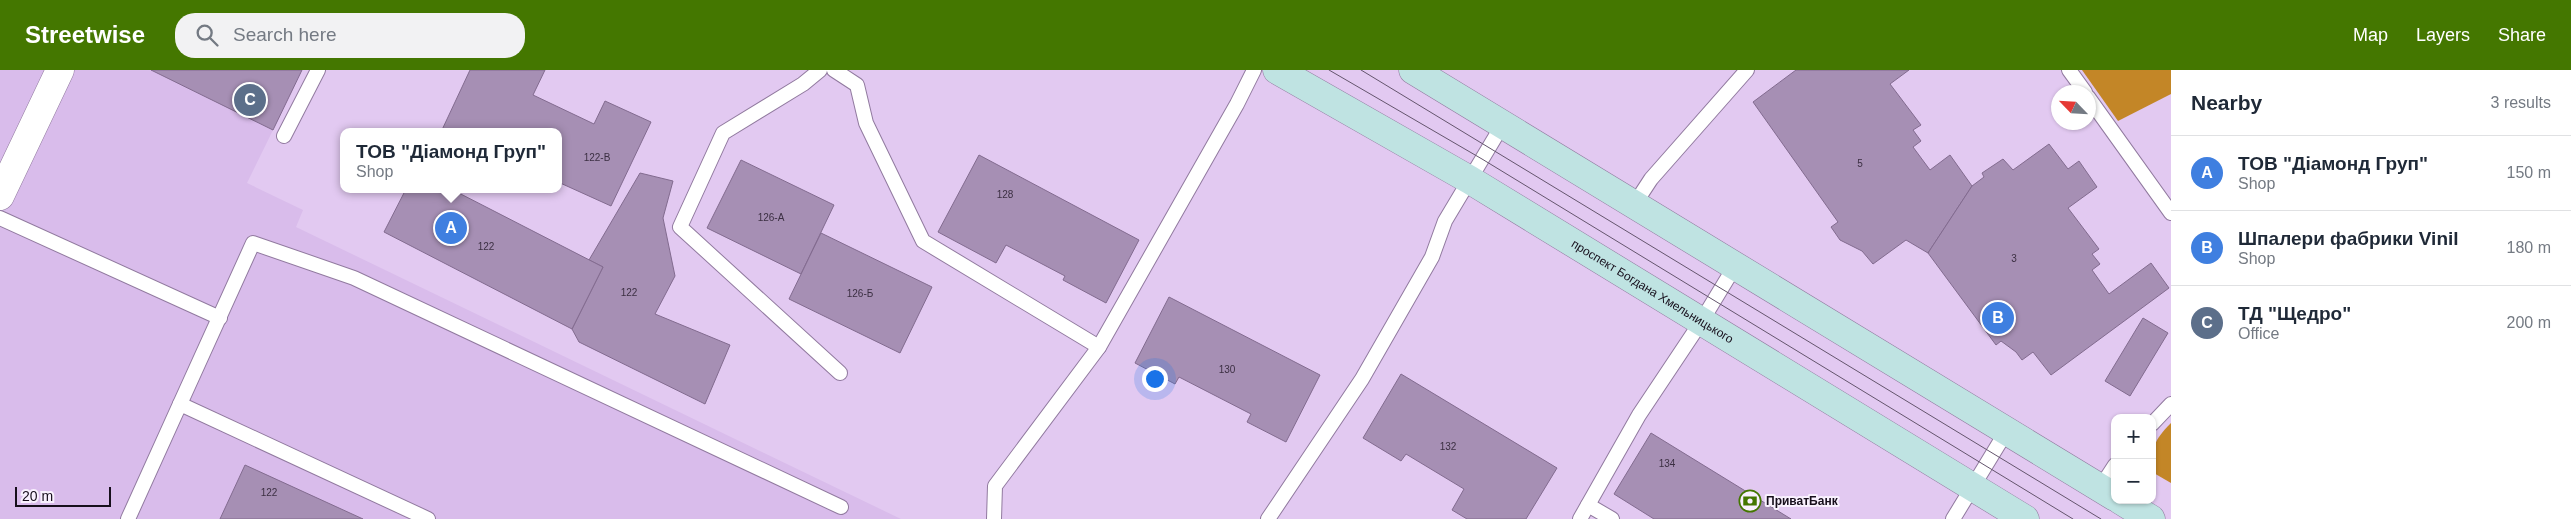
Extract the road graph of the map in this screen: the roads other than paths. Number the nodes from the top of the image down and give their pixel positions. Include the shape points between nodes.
1 (60, 70) edge
2 (318, 70) edge
3 (820, 70) edge
4 (834, 70) edge
5 (1254, 70) edge
6 (1277, 70) edge
7 (1413, 70) edge
8 (1747, 70) edge
9 (2069, 70) edge
10 (2080, 85) edge
11 (2096, 108) edge
12 (1504, 124) junction
13 (284, 136) dead end
14 (1470, 180) junction
15 (0, 196) edge
16 (1634, 205) junction
17 (2171, 213) edge
18 (0, 218) edge
19 (1735, 266) junction
20 (220, 318) junction
21 (1701, 322) junction
22 (1099, 348) junction
23 (840, 373) dead end
24 (180, 404) junction
25 (2171, 404) edge
26 (2156, 420) edge
27 (2006, 432) junction
28 (1972, 487) junction
29 (2111, 494) edge
30 (2127, 504) edge
31 (1588, 505) junction
32 (841, 507) dead end
33 (128, 519) edge
34 (428, 519) edge
35 (994, 519) edge
36 (1268, 519) edge
37 (1580, 519) edge
38 (1612, 519) edge
39 (1953, 519) edge
40 (2025, 519) edge
41 (2151, 519) edge

1 - 15 street
2 - 13 lane
3 - 23 lane via 804,84 723,133 680,227
4 - 22 lane via 857,85 866,123 923,241
5 - 22 lane
6 - 14 main road, проспект Богдана Хмельницького
7 - 12 main road
8 - 16 lane via 1651,179
9 - 10 lane
11 - 17 lane
12 - 14 lane
12 - 16 main road
14 - 21 main road, проспект Богдана Хмельницького
14 - 36 lane via 1445,221 1432,257 1362,379
16 - 19 main road
18 - 20 lane
19 - 21 lane
19 - 27 main road
20 - 24 lane
20 - 32 lane via 253,243 354,278
21 - 28 main road, проспект Богдана Хмельницького
21 - 31 lane via 1639,415
22 - 35 lane via 995,486
24 - 33 lane
24 - 34 lane
25 - 26 lane
27 - 28 lane
27 - 29 main road
28 - 39 lane
28 - 40 main road, проспект Богдана Хмельницького
30 - 41 main road
31 - 37 lane
31 - 38 lane

